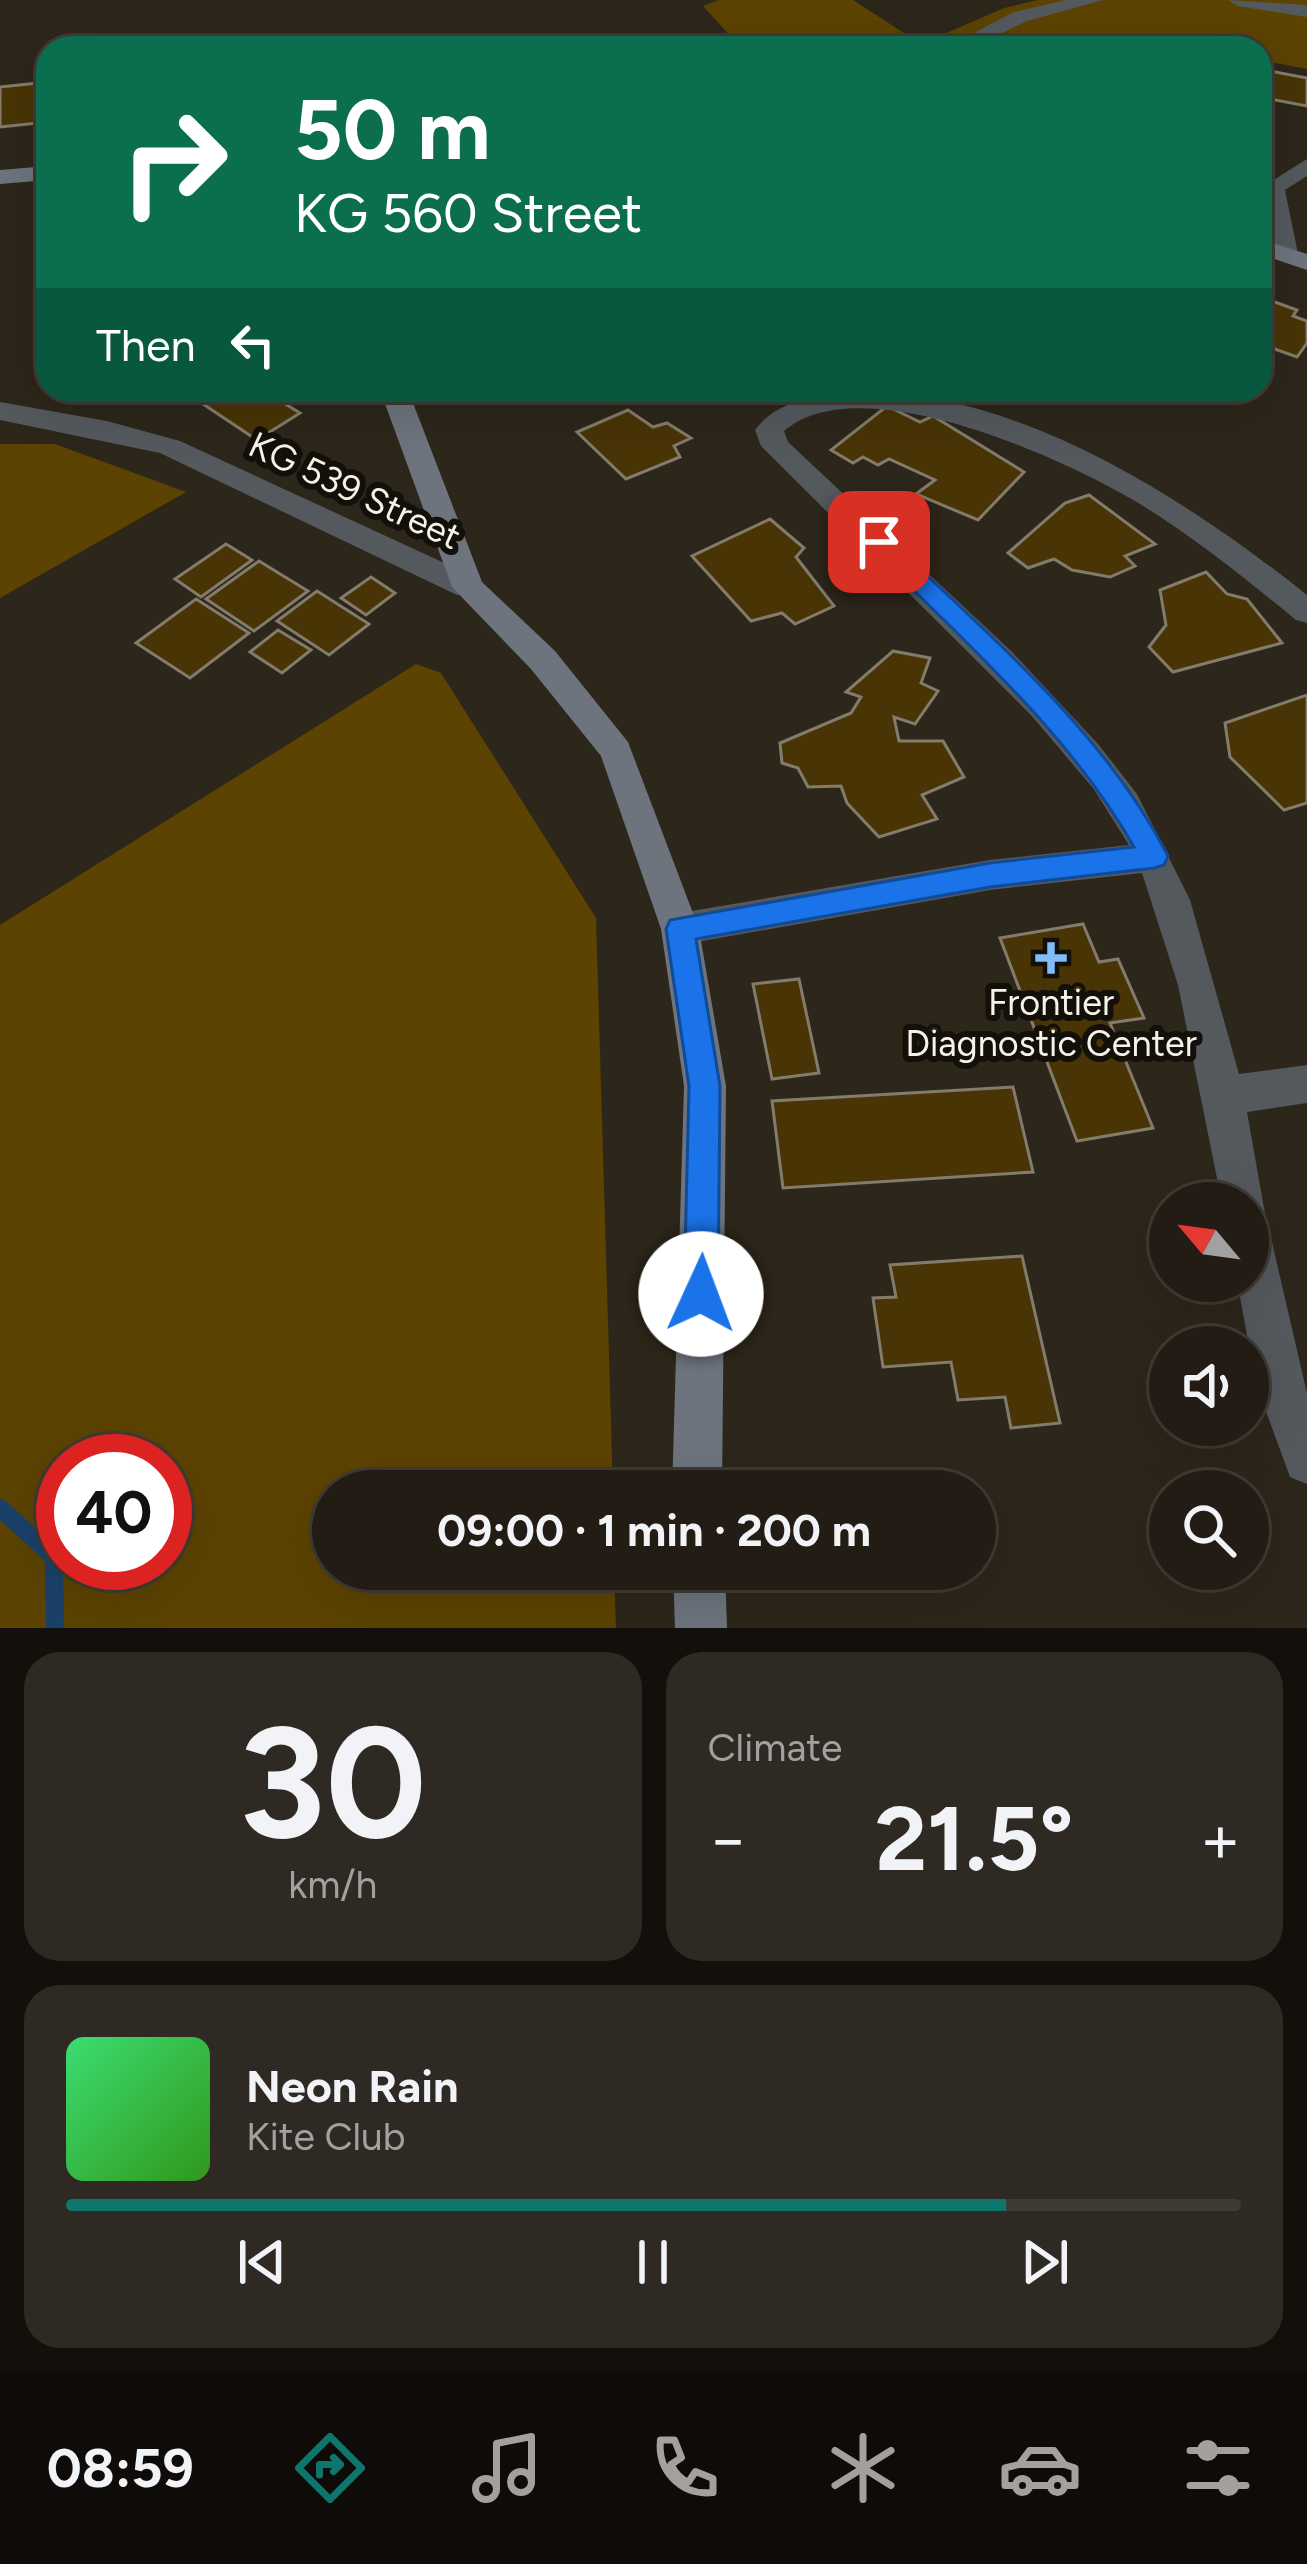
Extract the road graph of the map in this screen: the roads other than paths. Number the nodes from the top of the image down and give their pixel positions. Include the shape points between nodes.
1 (1093, 0) edge
2 (1238, 0) edge
3 (1307, 11) edge
4 (980, 36) edge
5 (1307, 166) edge
6 (36, 174) edge
7 (0, 177) edge
8 (1296, 258) edge
9 (399, 402) edge
10 (839, 402) edge
11 (902, 402) edge
12 (0, 410) edge
13 (468, 586) junction
14 (1307, 612) edge
15 (1154, 856) junction
16 (680, 929) junction
17 (1307, 1084) edge
18 (1223, 1096) junction
19 (1240, 1182) edge
20 (1264, 1302) edge
21 (1307, 1460) edge
22 (697, 1470) edge
23 (700, 1590) edge
24 (701, 1628) edge

1 - 4 street via 1021,16
2 - 3 street
5 - 8 street via 1273,188
6 - 7 street
9 - 13 street
10 - 15 street via 780,416 769,430 775,446 1065,728
11 - 14 street via 1038,440 1122,478 1184,514
12 - 13 street, KG 539 Street via 170,447
13 - 16 street via 616,751
15 - 16 street via 990,875
15 - 18 street
16 - 22 street via 705,1086
17 - 18 street
18 - 19 street
20 - 21 street via 1280,1384
23 - 24 street

